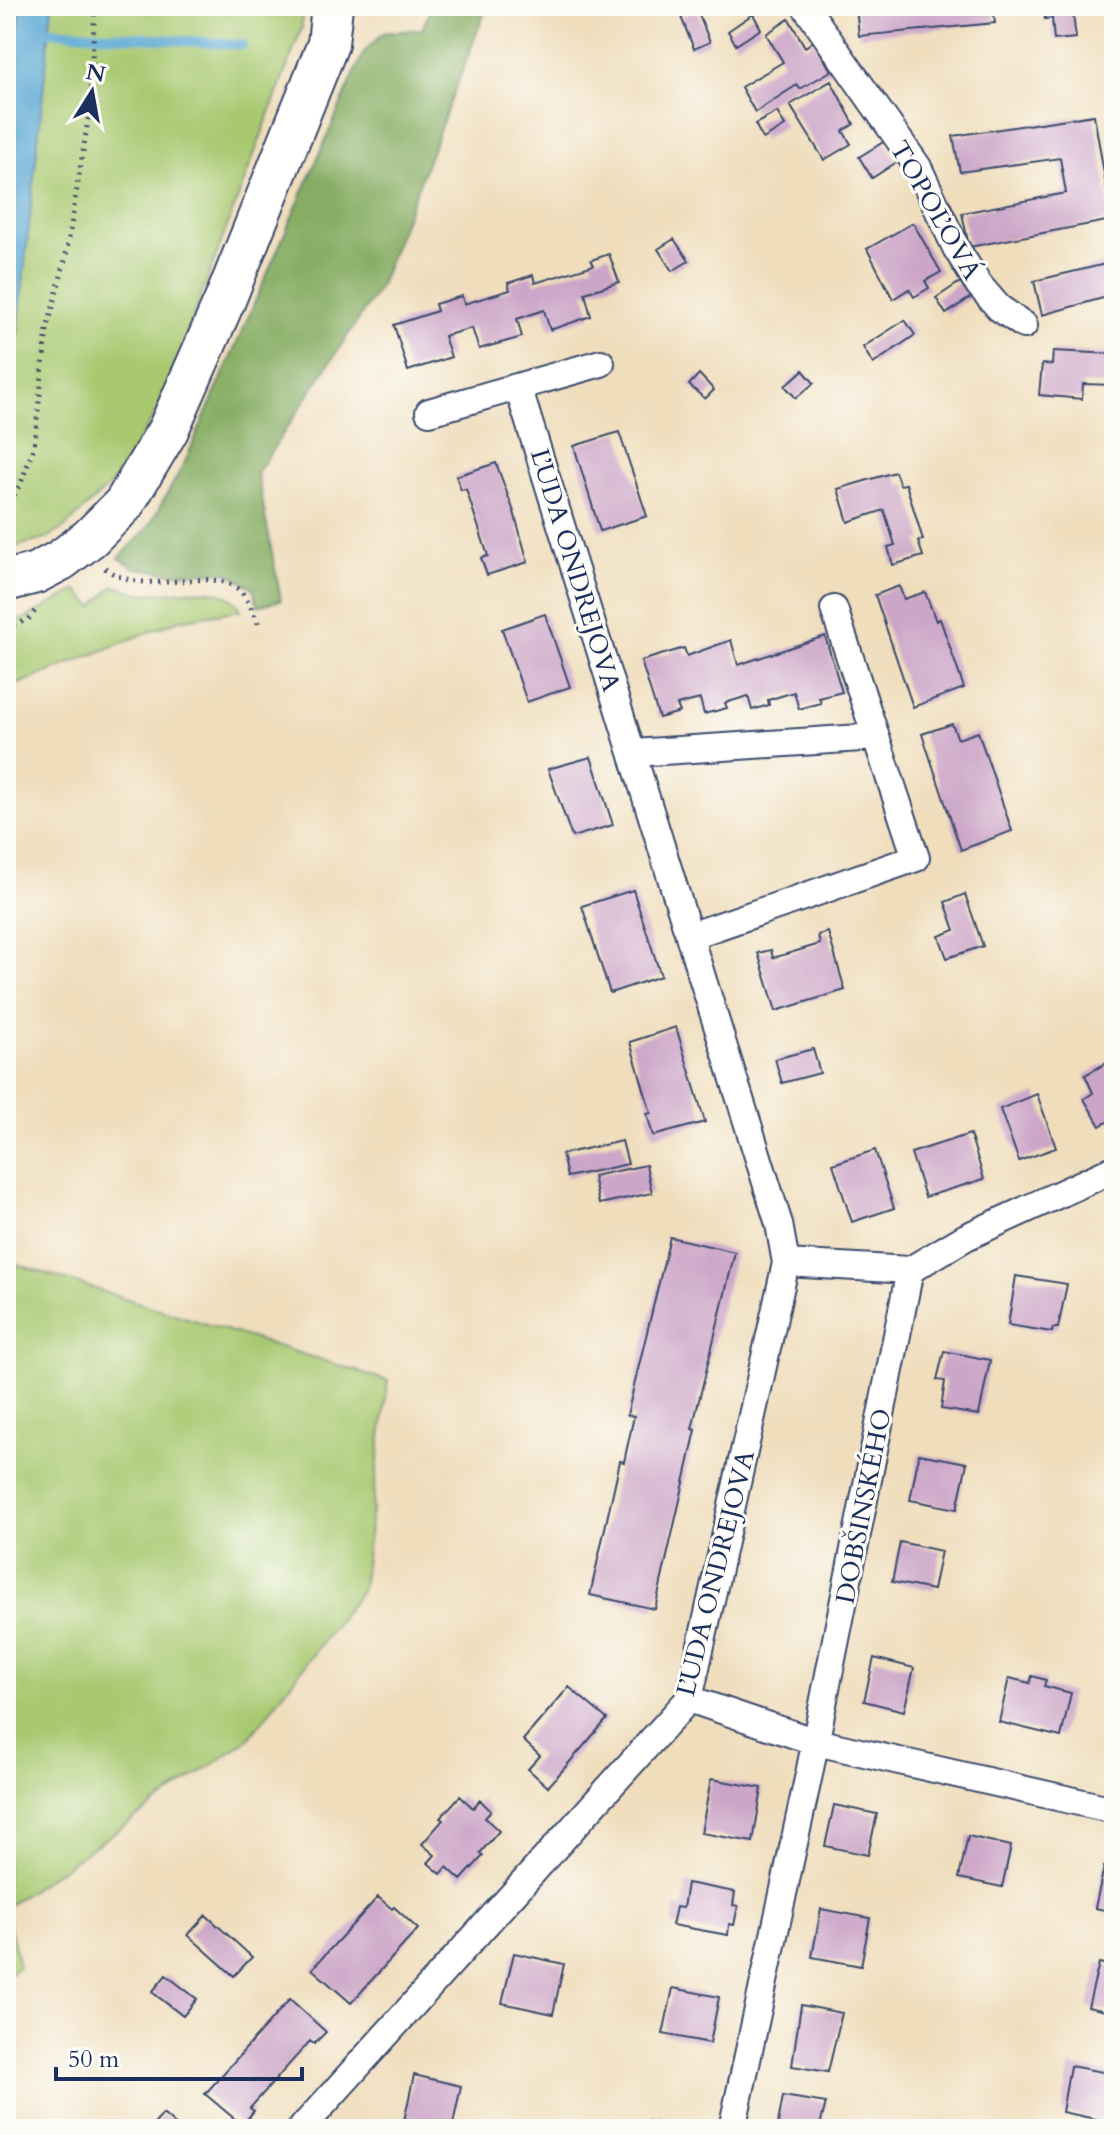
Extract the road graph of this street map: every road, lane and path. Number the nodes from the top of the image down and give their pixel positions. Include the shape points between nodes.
1 (332, 6) edge
2 (805, 6) edge
3 (94, 9) edge
4 (1024, 325) dead end
5 (601, 363) dead end
6 (518, 387) junction
7 (429, 412) dead end
8 (6, 509) edge
9 (85, 542) junction
10 (21, 577) edge
11 (834, 609) dead end
12 (259, 625) dead end
13 (876, 737) junction
14 (633, 753) junction
15 (690, 936) junction
16 (1114, 1169) edge
17 (786, 1263) junction
18 (910, 1270) junction
19 (689, 1699) junction
20 (816, 1742) junction
21 (1114, 1810) edge
22 (301, 2129) edge
23 (732, 2129) edge

1 - 9 main road via 328,44 168,430 124,504
2 - 4 street, TOPOĽOVÁ via 918,167 979,285
3 - 8 path via 89,114 66,256 47,330 34,447
5 - 6 street
6 - 7 street
6 - 14 street, ĽUDA ONDREJOVA
9 - 10 main road via 61,560
9 - 12 path via 117,578 150,584 222,582 240,591
11 - 13 street
13 - 14 street
13 - 15 street via 916,858
14 - 15 street, ĽUDA ONDREJOVA
15 - 17 street, ĽUDA ONDREJOVA via 779,1224
16 - 18 street via 966,1237
17 - 18 street
17 - 19 street, ĽUDA ONDREJOVA
18 - 20 street, DOBŠINSKÉHO
19 - 20 street
19 - 22 street, ĽUDA ONDREJOVA
20 - 21 street
20 - 23 street, DOBŠINSKÉHO

